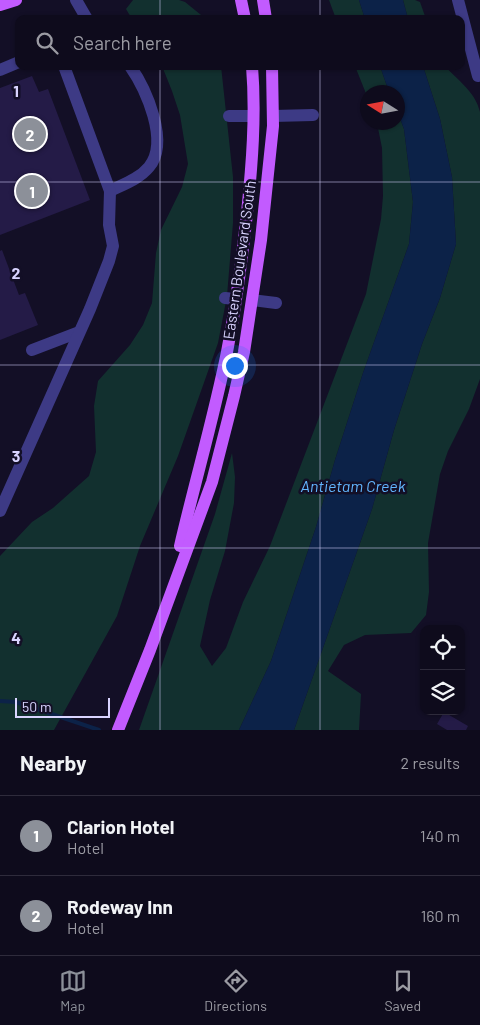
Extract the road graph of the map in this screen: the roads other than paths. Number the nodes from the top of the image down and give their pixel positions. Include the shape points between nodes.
1 (16, 0) edge
2 (76, 0) edge
3 (241, 0) edge
4 (263, 0) edge
5 (458, 0) edge
6 (0, 5) edge
7 (85, 15) edge
8 (244, 15) edge
9 (265, 15) edge
10 (462, 15) edge
11 (465, 27) edge
12 (15, 64) edge
13 (0, 70) edge
14 (65, 70) edge
15 (133, 70) edge
16 (252, 70) edge
17 (272, 70) edge
18 (480, 75) edge
19 (313, 115) dead end
20 (229, 116) dead end
21 (253, 116) junction
22 (273, 116) junction
23 (110, 191) junction
24 (230, 299) junction
25 (252, 300) junction
26 (276, 303) dead end
27 (79, 332) junction
28 (32, 350) dead end
29 (0, 511) edge
30 (168, 597) junction
31 (118, 730) edge

1 - 6 main road
2 - 7 lane
3 - 8 main road
4 - 9 main road
5 - 10 lane
11 - 18 lane
12 - 13 lane
14 - 23 lane
15 - 23 lane via 149,102 157,136 157,152 139,177
16 - 21 main road, Eastern Boulevard South
17 - 22 main road, Eastern Boulevard South
19 - 22 lane
20 - 21 lane
21 - 24 main road, Eastern Boulevard South via 251,177
22 - 25 main road, Eastern Boulevard South
23 - 27 lane via 109,225 113,246
24 - 25 main road
24 - 30 main road, Eastern Boulevard South via 228,349
25 - 26 lane
25 - 30 main road, Eastern Boulevard South via 244,352 212,482
27 - 28 lane
27 - 29 lane
30 - 31 main road, Eastern Boulevard South

